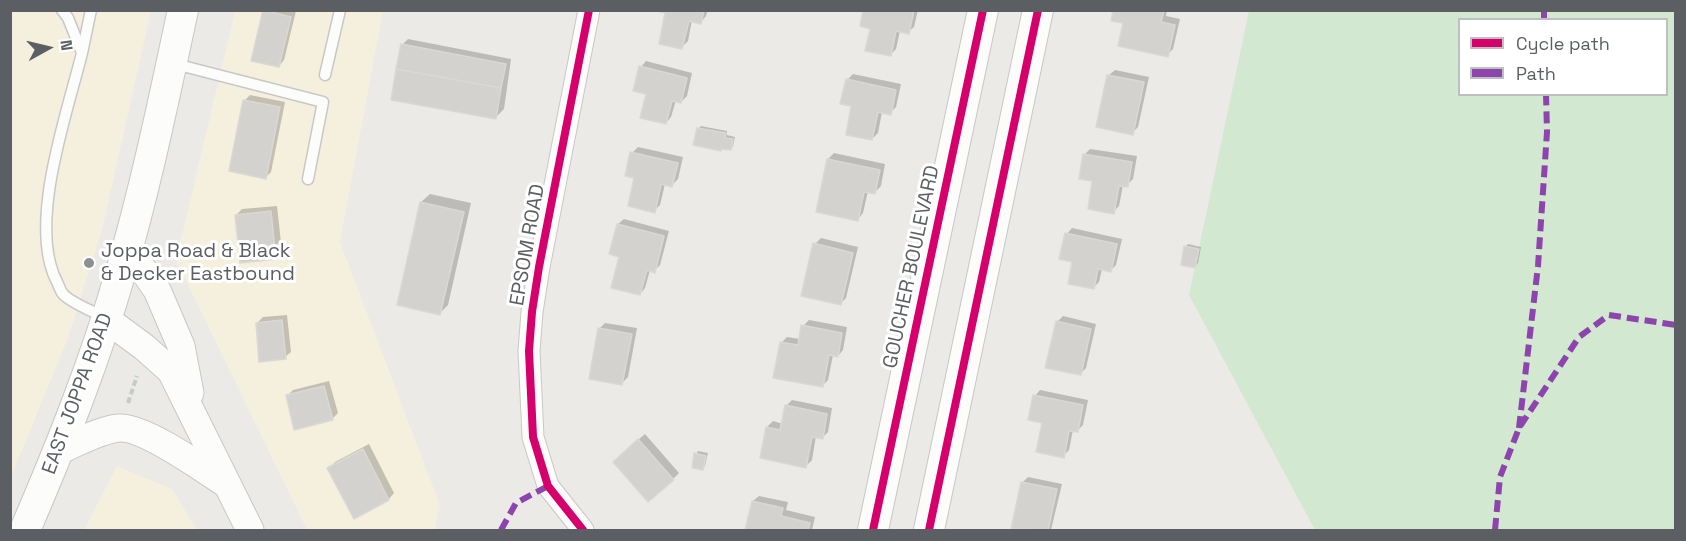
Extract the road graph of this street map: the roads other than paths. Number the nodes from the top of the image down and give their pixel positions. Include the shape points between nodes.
1 (62, 10) edge
2 (91, 10) edge
3 (183, 10) edge
4 (340, 10) edge
5 (589, 10) edge
6 (983, 10) edge
7 (1038, 10) edge
8 (82, 53) junction
9 (171, 63) junction
10 (325, 75) dead end
11 (308, 179) dead end
12 (128, 248) junction
13 (106, 319) junction
14 (194, 418) junction
15 (58, 451) junction
16 (226, 484) junction
17 (25, 531) edge
18 (249, 531) edge
19 (584, 531) edge
20 (873, 531) edge
21 (929, 531) edge

1 - 8 lane
2 - 8 lane
3 - 9 main road, EAST JOPPA ROAD
4 - 10 lane
5 - 19 street, EPSOM ROAD via 532,312 529,351 533,437 548,486
6 - 20 main road, GOUCHER BOULEVARD
7 - 21 main road
8 - 13 lane via 48,189 48,255 63,295
9 - 11 lane via 323,102
9 - 12 main road, EAST JOPPA ROAD
12 - 13 main road, EAST JOPPA ROAD
12 - 14 street via 157,290 181,346
13 - 14 street via 171,371
13 - 15 main road, EAST JOPPA ROAD
14 - 16 street
15 - 16 street via 121,428 172,448
15 - 17 main road, EAST JOPPA ROAD
16 - 18 street

